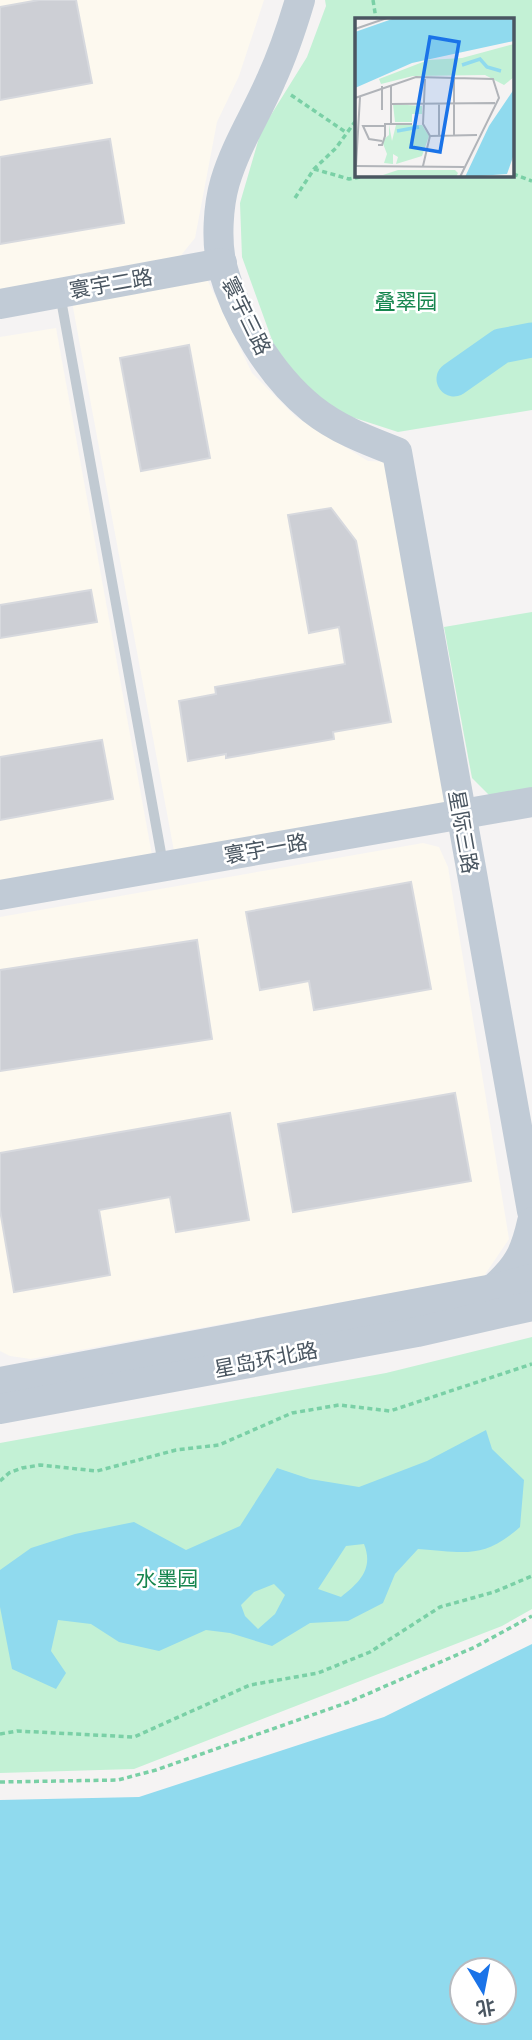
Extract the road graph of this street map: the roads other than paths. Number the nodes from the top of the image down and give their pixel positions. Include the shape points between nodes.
1 (300, 0) edge
2 (222, 263) junction
3 (60, 293) junction
4 (0, 304) edge
5 (397, 452) joint
6 (532, 802) edge
7 (460, 815) junction
8 (163, 867) junction
9 (0, 895) edge
10 (532, 1211) edge
11 (532, 1222) edge
12 (532, 1279) edge
13 (493, 1289) junction
14 (532, 1306) edge
15 (0, 1381) edge
16 (0, 1409) edge

1 - 2 street, 寰宇三路 via 271,81 238,144 224,184 219,227
2 - 3 street, 寰宇二路
2 - 5 street, 寰宇三路 via 249,329 284,382 310,408 341,429
3 - 4 street, 寰宇二路
3 - 8 lane
5 - 7 street, 星际三路
6 - 7 street, 寰宇一路
7 - 8 street, 寰宇一路
7 - 10 street, 星际三路
8 - 9 street, 寰宇一路
11 - 13 street via 519,1262
12 - 13 street, 星岛环北路
13 - 15 street, 星岛环北路
14 - 16 street, 星岛环北路 via 417,1332

